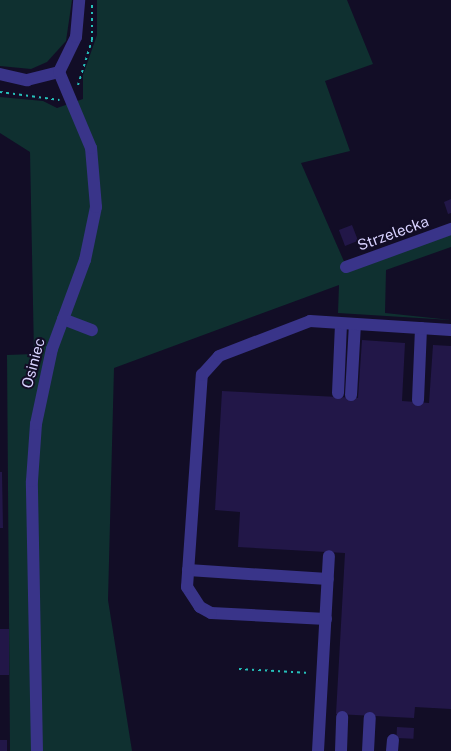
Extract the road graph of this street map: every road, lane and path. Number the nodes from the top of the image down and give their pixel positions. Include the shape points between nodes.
1 (78, 0) edge
2 (59, 72) junction
3 (0, 74) edge
4 (60, 101) dead end
5 (63, 106) dead end
6 (451, 229) edge
7 (346, 267) dead end
8 (63, 319) junction
9 (341, 324) junction
10 (355, 324) junction
11 (421, 328) junction
12 (92, 330) dead end
13 (451, 330) edge
14 (418, 400) dead end
15 (329, 556) dead end
16 (188, 570) junction
17 (328, 579) junction
18 (326, 619) junction
19 (239, 669) dead end
20 (322, 674) junction
21 (342, 717) dead end
22 (370, 718) dead end
23 (36, 751) edge
24 (318, 751) edge
25 (341, 751) edge
26 (368, 751) edge

1 - 2 street via 76,37
2 - 3 street via 27,80
2 - 8 street, Osiniec via 91,148 96,190 91,242
4 - 5 path
6 - 7 street, Strzelecka
8 - 12 street
8 - 23 street, Osiniec via 40,399 34,448
9 - 10 street
9 - 10 street via 345,394
9 - 16 street via 310,322 250,343 219,356 202,375
10 - 11 street
11 - 13 street
11 - 14 street
15 - 17 street
16 - 17 street
16 - 18 street via 187,587 192,597 211,613
17 - 18 street
18 - 20 street
19 - 20 path
20 - 24 street
21 - 25 street
22 - 26 street

